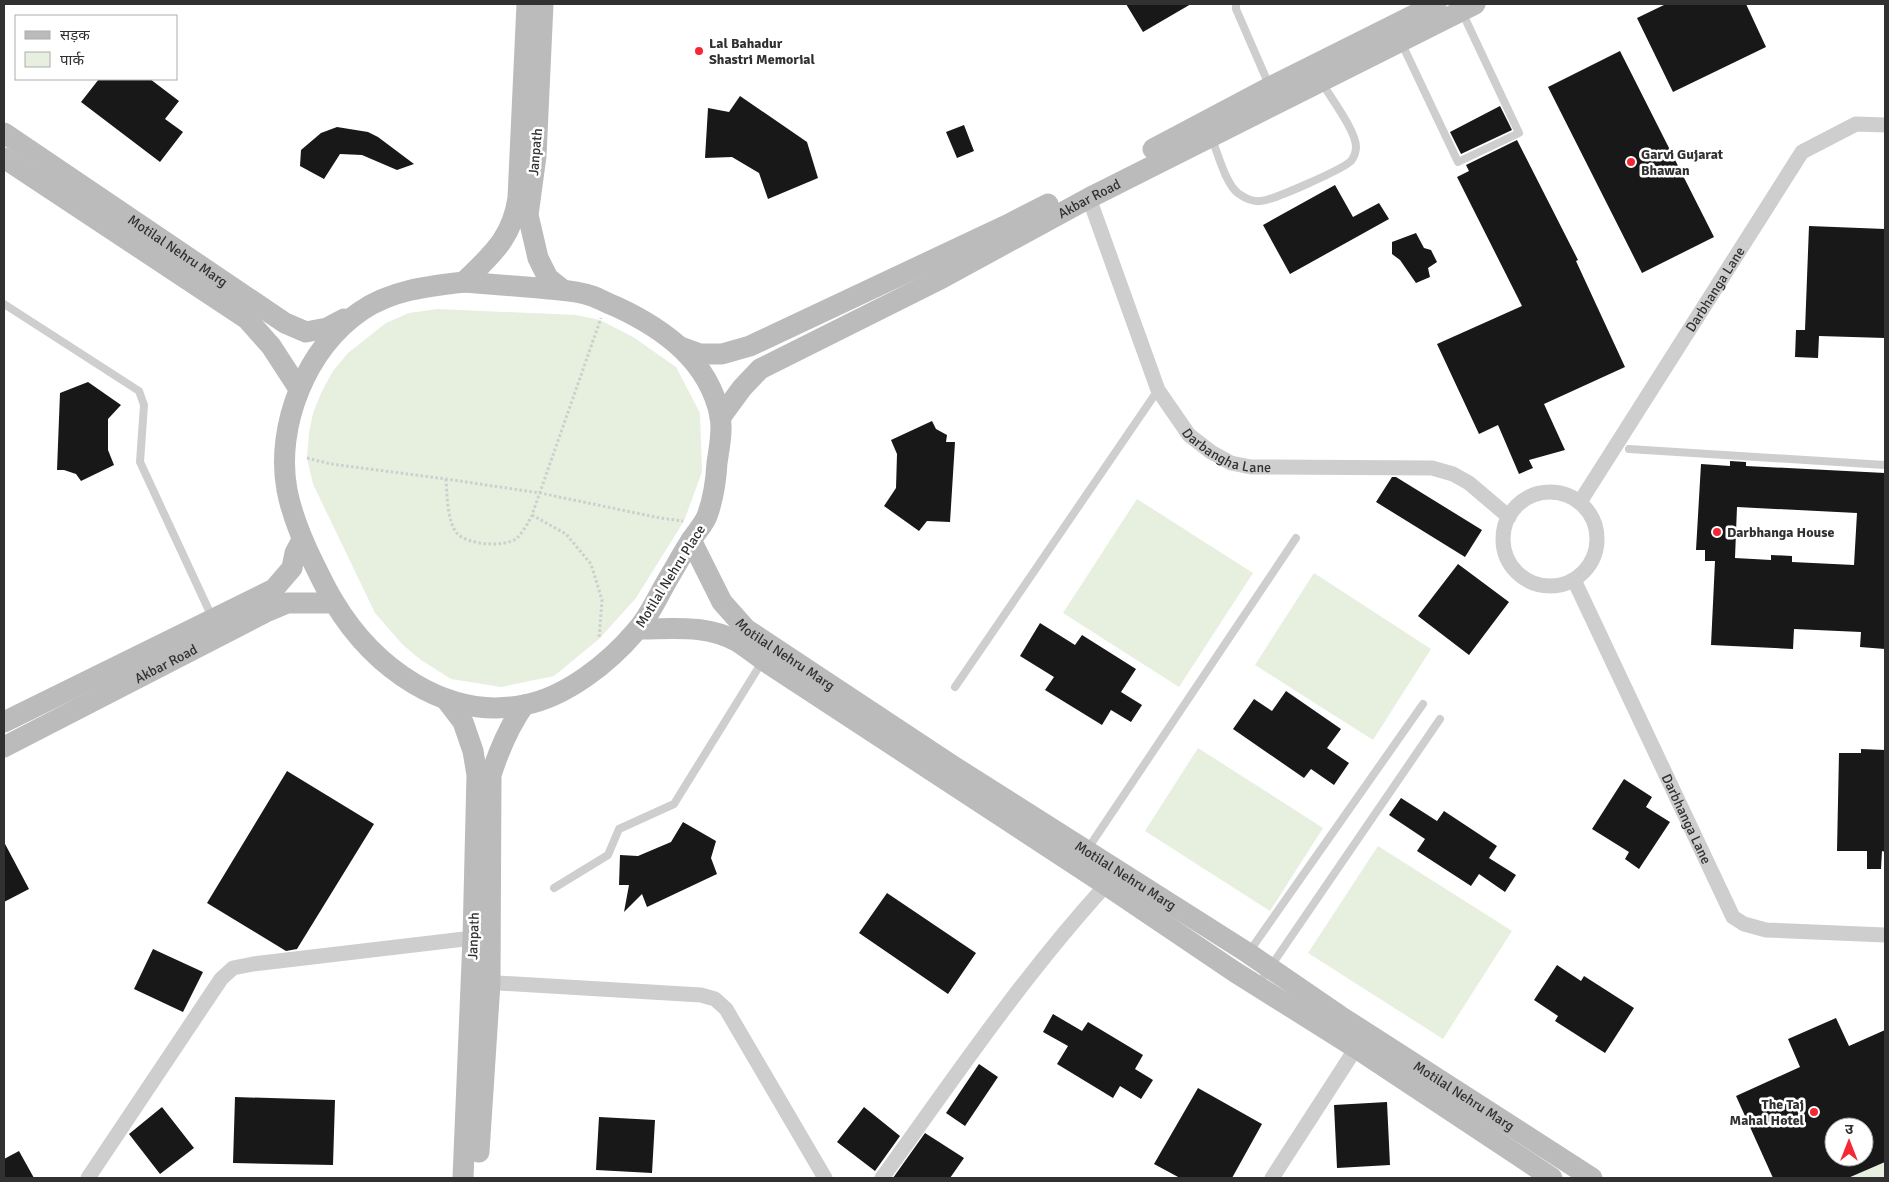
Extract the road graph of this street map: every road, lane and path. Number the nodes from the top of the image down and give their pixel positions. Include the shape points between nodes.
1 (528, 4) edge
2 (543, 4) edge
3 (1236, 4) edge
4 (1436, 4) edge
5 (1468, 7) edge
6 (1400, 42) junction
7 (1321, 81) junction
8 (1270, 87) junction
9 (1885, 124) edge
10 (4, 133) edge
11 (1211, 136) junction
12 (4, 158) edge
13 (1089, 198) junction
14 (464, 282) junction
15 (563, 290) junction
16 (608, 303) junction
17 (4, 304) edge
18 (360, 311) junction
19 (681, 347) junction
20 (299, 388) junction
21 (1158, 390) junction
22 (720, 418) junction
23 (1629, 449) dead end
24 (307, 458) dead end
25 (1885, 464) edge
26 (446, 479) junction
27 (540, 493) junction
28 (1580, 502) junction
29 (532, 515) junction
30 (1509, 517) junction
31 (687, 530) junction
32 (1296, 538) dead end
33 (302, 540) junction
34 (1574, 580) junction
35 (334, 603) junction
36 (212, 619) junction
37 (638, 629) junction
38 (599, 639) dead end
39 (763, 660) junction
40 (955, 687) dead end
41 (447, 700) junction
42 (1422, 704) dead end
43 (524, 705) junction
44 (1440, 719) dead end
45 (4, 722) edge
46 (4, 747) edge
47 (1081, 859) junction
48 (1106, 885) junction
49 (554, 888) dead end
50 (1885, 935) edge
51 (473, 938) junction
52 (1241, 962) junction
53 (1263, 976) junction
54 (481, 982) junction
55 (1356, 1048) junction
56 (88, 1178) edge
57 (464, 1178) edge
58 (477, 1178) edge
59 (825, 1178) edge
60 (882, 1178) edge
61 (1272, 1178) edge
62 (1552, 1178) edge
63 (1592, 1178) edge

1 - 14 main road, Janpath via 515,214 500,246
2 - 15 main road, Janpath via 536,156 528,215 538,258 548,278
3 - 8 lane
4 - 8 main road, Akbar Road
5 - 6 main road, Akbar Road
5 - 6 lane via 1519,133 1458,162
6 - 7 main road, Akbar Road
7 - 11 main road, Akbar Road
7 - 11 lane via 1355,137 1356,149 1352,159 1341,169 1275,197 1260,201 1248,199 1236,193 1228,180
8 - 19 main road, Akbar Road via 1007,225 750,346 722,354 700,354
9 - 28 street, Darbhanga Lane via 1856,124 1802,152
10 - 18 main road, Motilal Nehru Marg via 285,323 306,332 327,328
11 - 13 main road, Akbar Road
12 - 20 main road, Motilal Nehru Marg via 247,319 271,346
13 - 21 street, Darbangha Lane
13 - 22 main road, Akbar Road via 942,278 760,369
14 - 15 main road, Motilal Nehru Place
14 - 18 main road, Motilal Nehru Place via 406,291
15 - 16 main road, Motilal Nehru Place
16 - 19 main road, Motilal Nehru Place via 639,318
16 - 27 path
17 - 36 lane via 139,391 144,405 140,462
18 - 20 main road, Motilal Nehru Place via 335,333
19 - 22 main road, Motilal Nehru Place via 706,378
20 - 33 main road, Motilal Nehru Place via 289,421 285,455 287,489
21 - 30 street, Darbangha Lane via 1189,435 1231,463 1252,467 1432,468 1469,483
21 - 40 lane
22 - 31 main road, Motilal Nehru Place via 716,477 707,518
23 - 25 lane
24 - 26 path
26 - 27 path
26 - 29 path via 447,504 455,531 464,540 498,545 517,538
27 - 29 path
27 - 31 path via 660,518
28 - 30 street via 1563,494 1544,492 1527,498
28 - 34 street via 1591,516 1597,533 1596,551 1588,568
29 - 38 path via 566,534 591,564 602,600
30 - 34 street via 1504,526 1503,545 1509,562 1521,576 1538,584 1556,586
31 - 37 main road, Motilal Nehru Place
31 - 47 main road, Motilal Nehru Marg via 722,602 746,629 928,750
32 - 47 lane
33 - 35 main road, Motilal Nehru Place
33 - 36 main road, Akbar Road via 292,568 274,589
34 - 50 street, Darbhanga Lane via 1733,916 1744,924 1766,930
35 - 41 main road, Motilal Nehru Place via 394,670 419,688
35 - 46 main road, Akbar Road via 287,603 268,611
36 - 45 main road, Akbar Road
37 - 39 main road, Motilal Nehru Marg via 690,628 714,632 738,642
37 - 43 main road, Motilal Nehru Place via 614,654 575,684 550,697
39 - 47 main road, Motilal Nehru Marg
39 - 49 lane via 674,804 619,829 608,855
41 - 43 main road, Motilal Nehru Place via 485,708
41 - 51 main road, Janpath via 463,722 473,751 476,775
42 - 52 lane
43 - 54 main road, Janpath via 499,748 491,775
44 - 53 lane
47 - 48 main road, Motilal Nehru Marg
47 - 52 main road, Motilal Nehru Marg
48 - 52 main road, Motilal Nehru Marg
48 - 60 street via 1023,984
51 - 54 main road, Janpath
51 - 56 street via 233,968 221,979
52 - 53 main road, Motilal Nehru Marg
53 - 55 main road, Motilal Nehru Marg
53 - 63 main road, Motilal Nehru Marg via 1348,1021
54 - 57 main road, Janpath
54 - 58 main road, Janpath
54 - 59 street via 701,995 715,999 726,1009
55 - 61 street
55 - 62 main road, Motilal Nehru Marg

